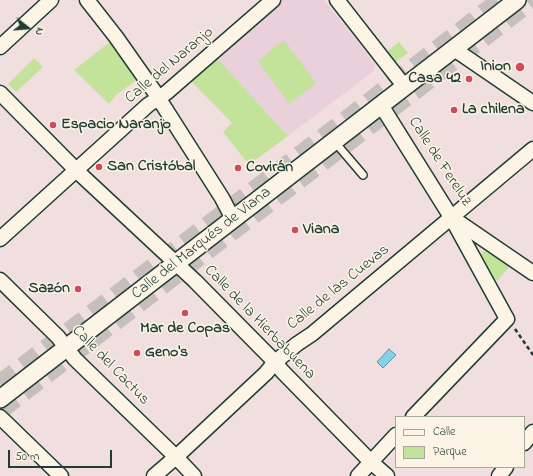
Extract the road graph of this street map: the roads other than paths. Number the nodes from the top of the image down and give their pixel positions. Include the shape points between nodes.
1 (51, 0) edge
2 (87, 0) edge
3 (273, 0) edge
4 (337, 0) edge
5 (517, 0) edge
6 (0, 48) edge
7 (454, 49) junction
8 (405, 86) junction
9 (0, 93) edge
10 (159, 98) junction
11 (533, 103) edge
12 (381, 105) junction
13 (334, 141) junction
14 (533, 149) edge
15 (75, 170) junction
16 (363, 175) dead end
17 (451, 217) junction
18 (233, 220) junction
19 (0, 239) edge
20 (176, 264) junction
21 (533, 273) edge
22 (0, 280) edge
23 (67, 348) junction
24 (275, 362) junction
25 (0, 398) edge
26 (414, 416) edge
27 (0, 417) edge
28 (533, 432) edge
29 (395, 436) edge
30 (525, 442) edge
31 (176, 458) junction
32 (371, 462) junction
33 (505, 468) edge
34 (61, 476) edge
35 (154, 476) edge
36 (194, 476) edge
37 (358, 476) edge
38 (387, 476) edge
39 (499, 476) edge

1 - 6 street
2 - 10 street
3 - 10 street, Calle del Naranjo
4 - 8 street
5 - 7 street, Calle del Marqués de Viana
7 - 8 street, Calle del Marqués de Viana
7 - 11 street
8 - 12 street, Calle del Marqués de Viana
9 - 15 street, Calle de la Hierbabuena
10 - 15 street, Calle del Naranjo
10 - 18 street via 222,198
12 - 13 street, Calle del Marqués de Viana
12 - 17 street, Calle de Fereluz
13 - 16 lane
13 - 18 street, Calle del Marqués de Viana
14 - 17 street, Calle de las Cuevas
15 - 19 street, Calle del Naranjo
15 - 20 street, Calle de la Hierbabuena
17 - 21 street, Calle de Fereluz
17 - 24 street, Calle de las Cuevas
17 - 26 street via 507,319
18 - 20 street, Calle del Marqués de Viana
20 - 23 street, Calle del Marqués de Viana
20 - 24 street, Calle de la Hierbabuena
22 - 23 street, Calle del Cactus
23 - 25 street, Calle del Marqués de Viana
23 - 31 street, Calle del Cactus via 75,359
24 - 31 street, Calle de las Cuevas
24 - 32 street, Calle de la Hierbabuena
27 - 34 street
28 - 30 street
29 - 32 street
31 - 35 street, Calle de las Cuevas
31 - 36 street, Calle del Cactus
32 - 37 street
32 - 38 street, Calle de la Hierbabuena
33 - 39 street

